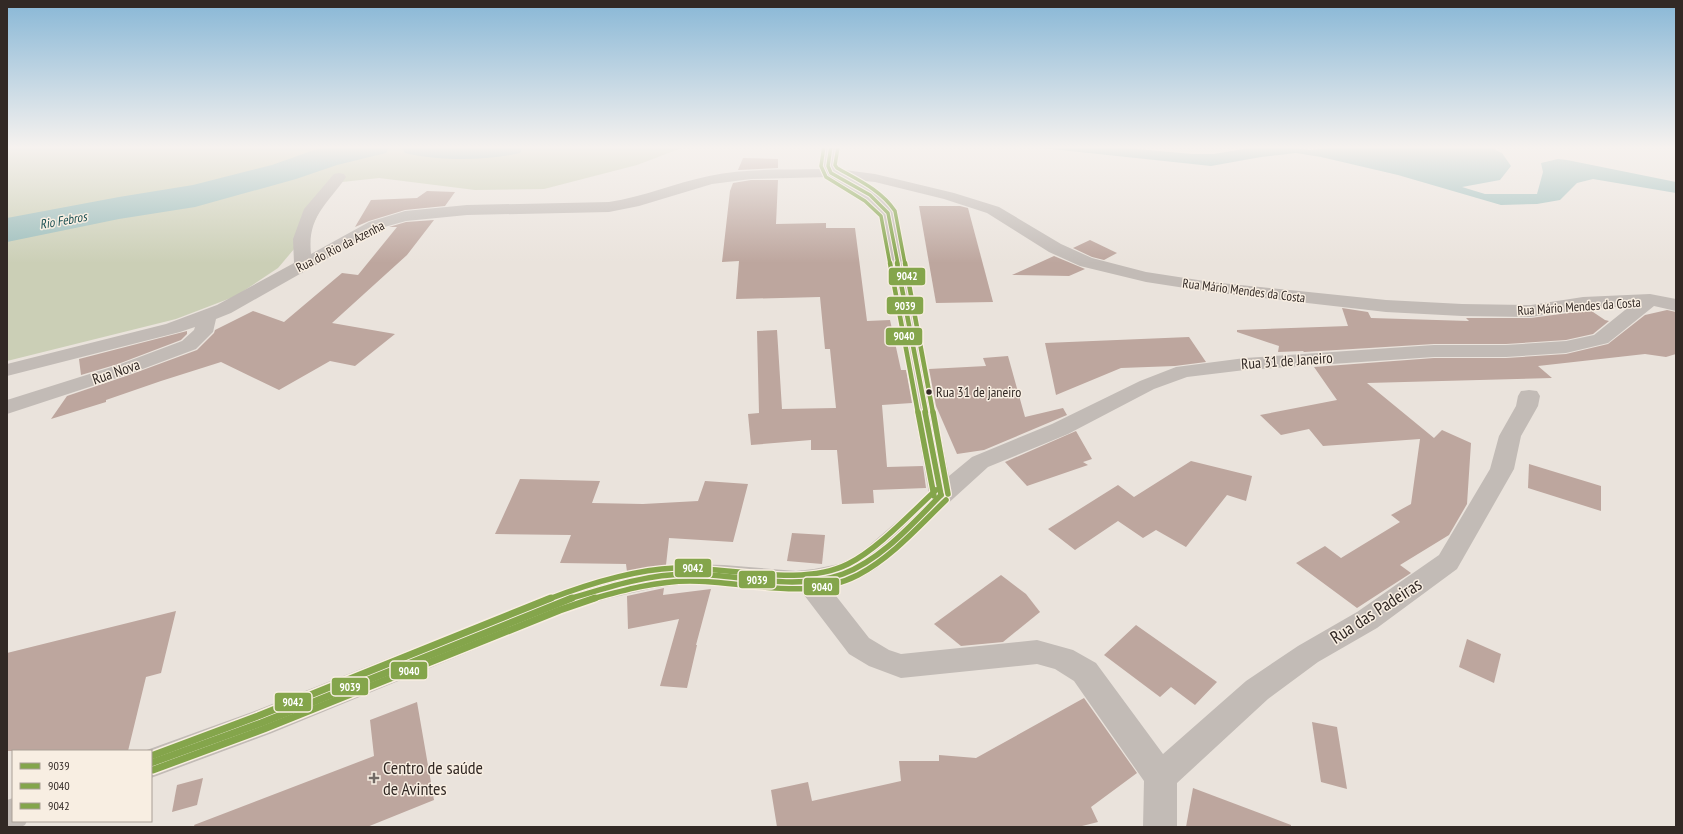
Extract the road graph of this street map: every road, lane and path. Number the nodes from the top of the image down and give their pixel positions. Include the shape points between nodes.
1 (332, 185) edge
2 (694, 185) edge
3 (852, 185) edge
4 (903, 185) edge
5 (303, 265) junction
6 (1650, 300) junction
7 (1676, 305) edge
8 (207, 315) junction
9 (7, 370) edge
10 (1530, 396) dead end
11 (7, 407) edge
12 (941, 495) junction
13 (809, 581) junction
14 (152, 763) edge
15 (1161, 777) junction
16 (1160, 827) edge

1 - 5 street via 312,209 301,239
2 - 5 street, Rua do Rio da Azenha via 634,203 609,207 467,210 405,216 375,225
3 - 12 street via 876,199 888,213
4 - 6 street, Rua Mário Mendes da Costa via 993,210 1055,248 1086,262 1153,278 1211,287 1386,306 1462,310 1531,311 1584,303
5 - 8 street, Rua do Rio da Azenha via 224,309
6 - 7 street, Rua Mário Mendes da Costa
6 - 12 street, Rua 31 de Janeiro via 1601,339 1566,347 1506,351 1434,351 1245,364 1183,371 1147,385 1060,429 980,462
8 - 9 street, Rua do Rio da Azenha via 173,328
8 - 11 street, Rua Nova via 202,332 189,345 126,369
10 - 15 street, Rua das Padeiras via 1510,436 1502,469 1448,562 1367,620 1308,654 1257,690
12 - 13 street, Rua 31 de Janeiro via 863,565 844,573
13 - 14 street, Rua 31 de Janeiro via 788,582 690,574 655,576 608,587 558,603 261,723
13 - 15 street via 859,646 879,658 901,666 1037,652 1063,659 1085,672
15 - 16 street

